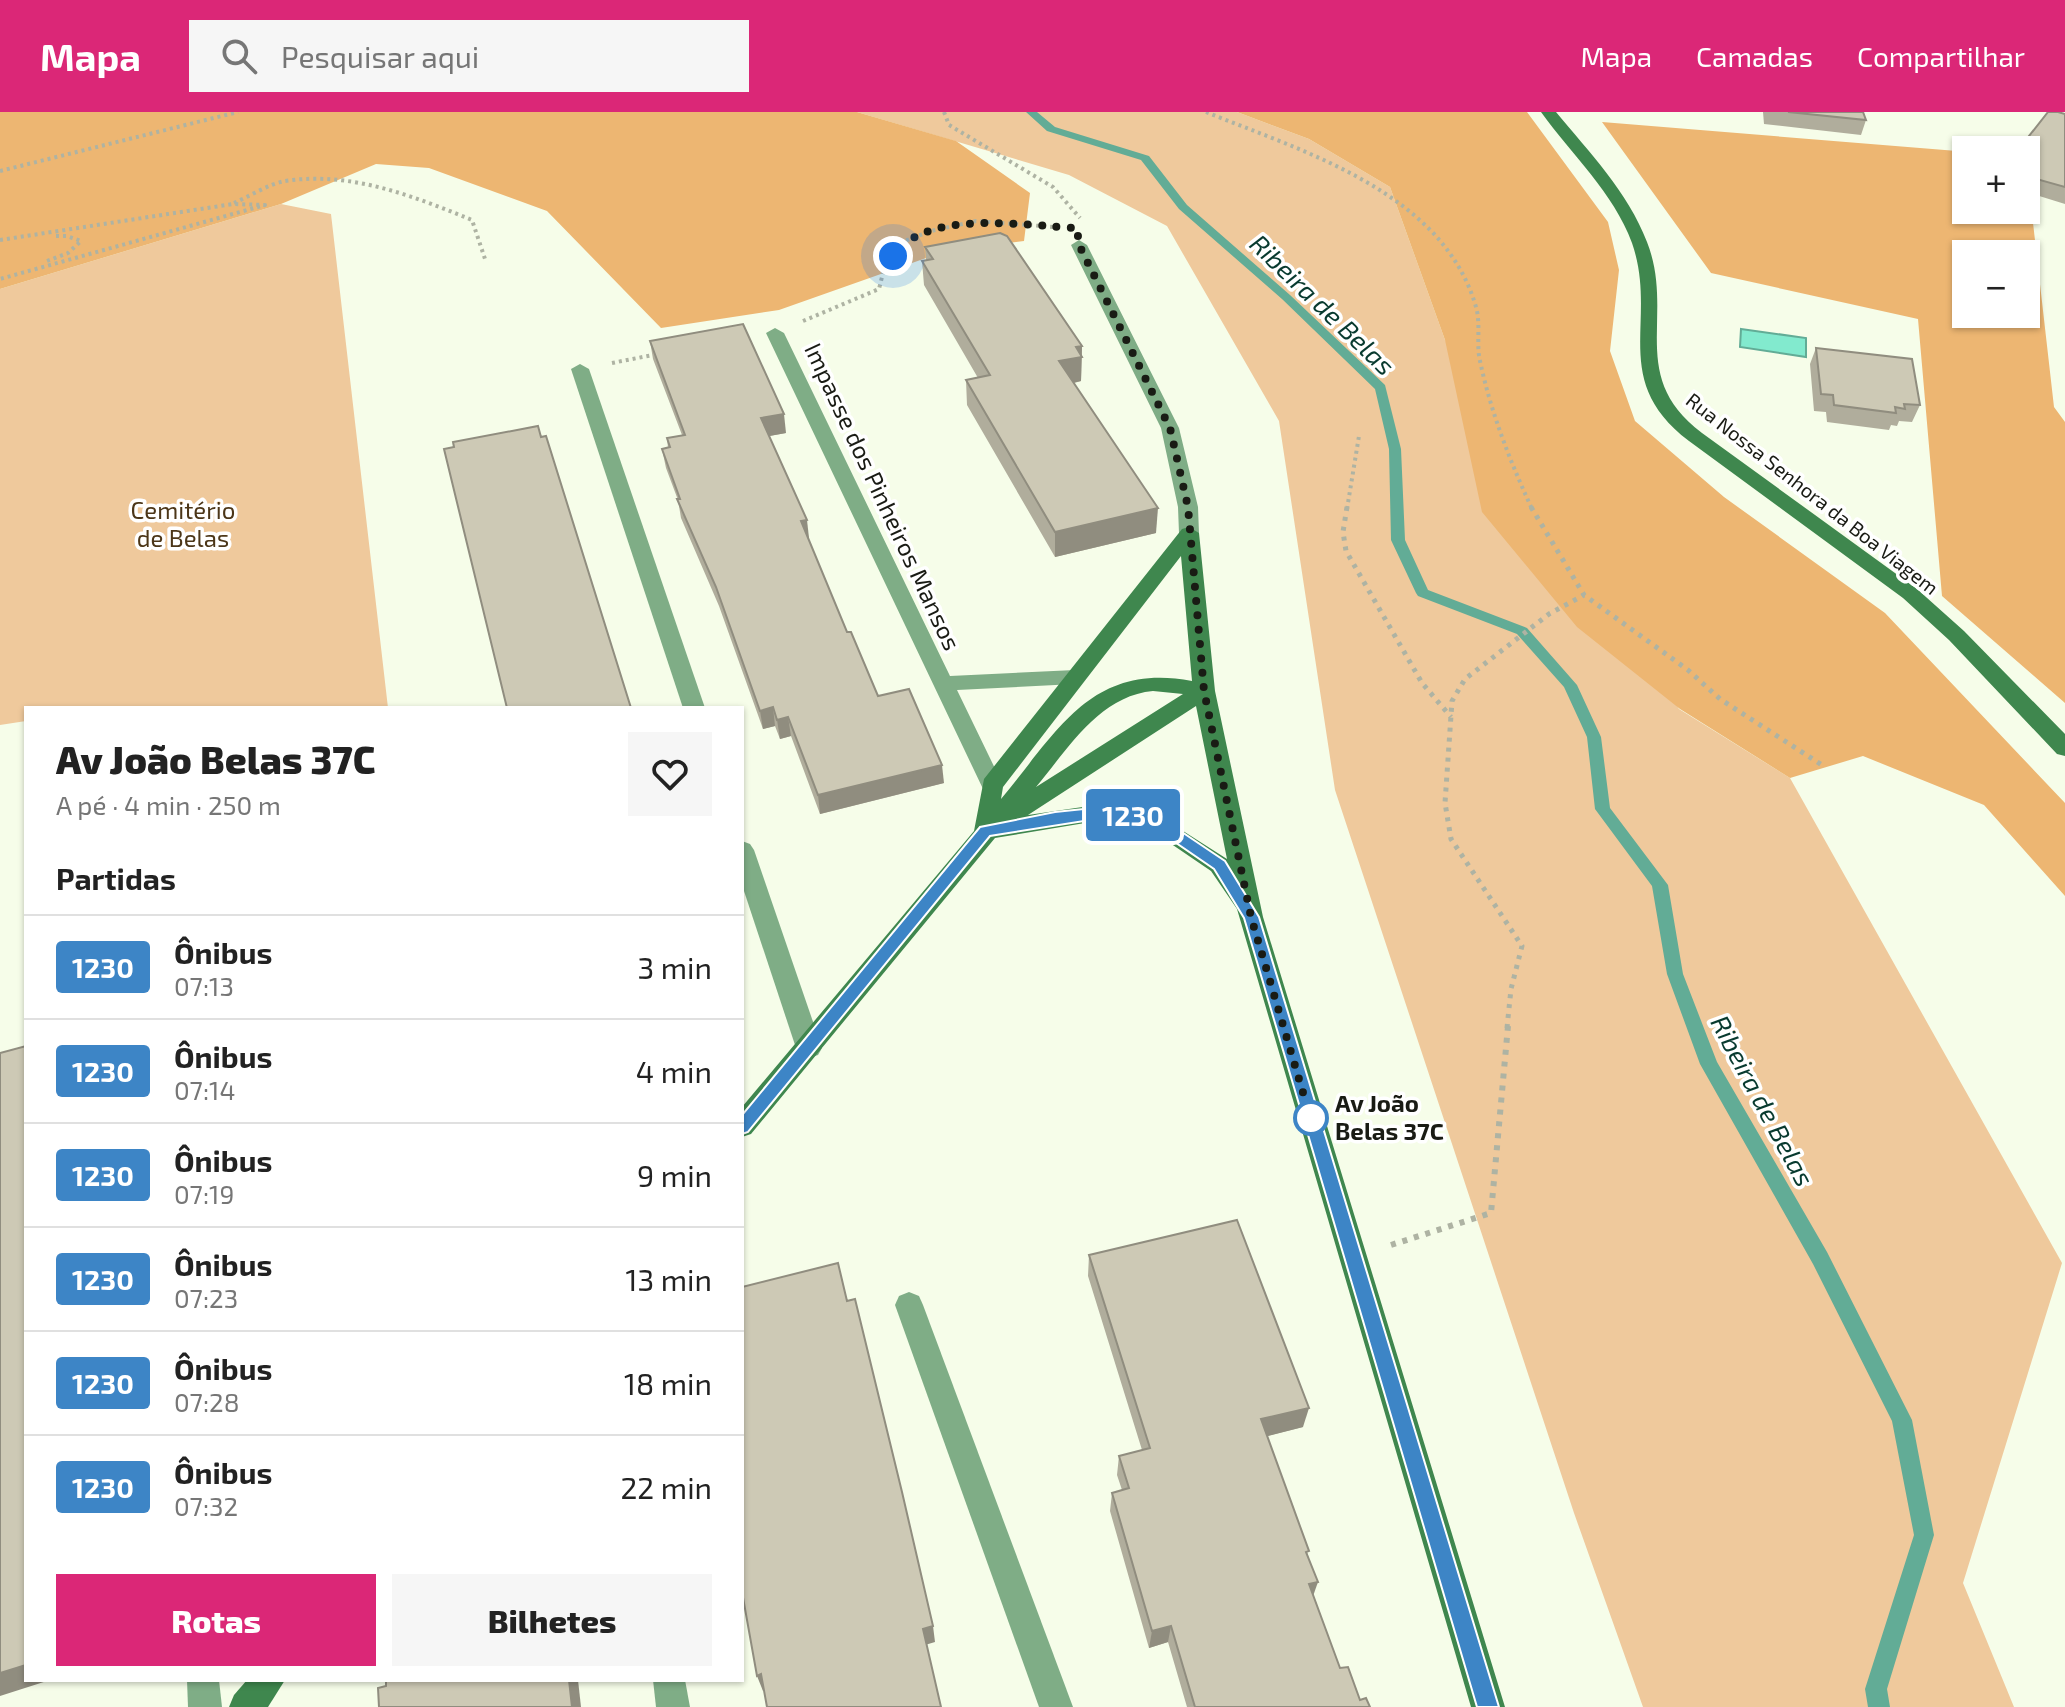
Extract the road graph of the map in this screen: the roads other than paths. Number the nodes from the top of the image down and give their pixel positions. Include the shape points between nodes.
1 (1548, 112) edge
2 (1078, 237) road end
3 (775, 333) road end
4 (580, 369) road end
5 (1189, 533) junction
6 (1075, 677) junction
7 (942, 684) junction
8 (1204, 691) junction
9 (693, 706) edge
10 (2065, 748) edge
11 (992, 785) junction
12 (985, 831) junction
13 (744, 856) edge
14 (1251, 917) junction
15 (809, 1048) junction
16 (744, 1124) edge
17 (909, 1305) dead end
18 (203, 1682) edge
19 (267, 1682) edge
20 (669, 1682) edge
21 (205, 1707) edge
22 (246, 1707) edge
23 (673, 1707) edge
24 (1056, 1707) edge
25 (1488, 1707) edge

1 - 10 street, Rua Nossa Senhora da Boa Viagem via 1615,193 1637,234 1651,294 1646,366 1673,418 1888,575
2 - 5 street via 1170,428
3 - 7 street, Impasse dos Pinheiros Mansos
4 - 9 street
5 - 6 street
5 - 8 street
6 - 7 street, Impasse dos Pinheiros Mansos
6 - 11 street
7 - 11 street, Impasse dos Pinheiros Mansos
8 - 12 street
8 - 12 street via 1159,681 1131,685 1099,701
8 - 14 street
11 - 12 street
12 - 14 street via 1103,812 1147,816 1219,865
12 - 15 street
13 - 15 street
14 - 25 street
15 - 16 street
17 - 24 street
18 - 21 street
19 - 22 street
20 - 23 street

